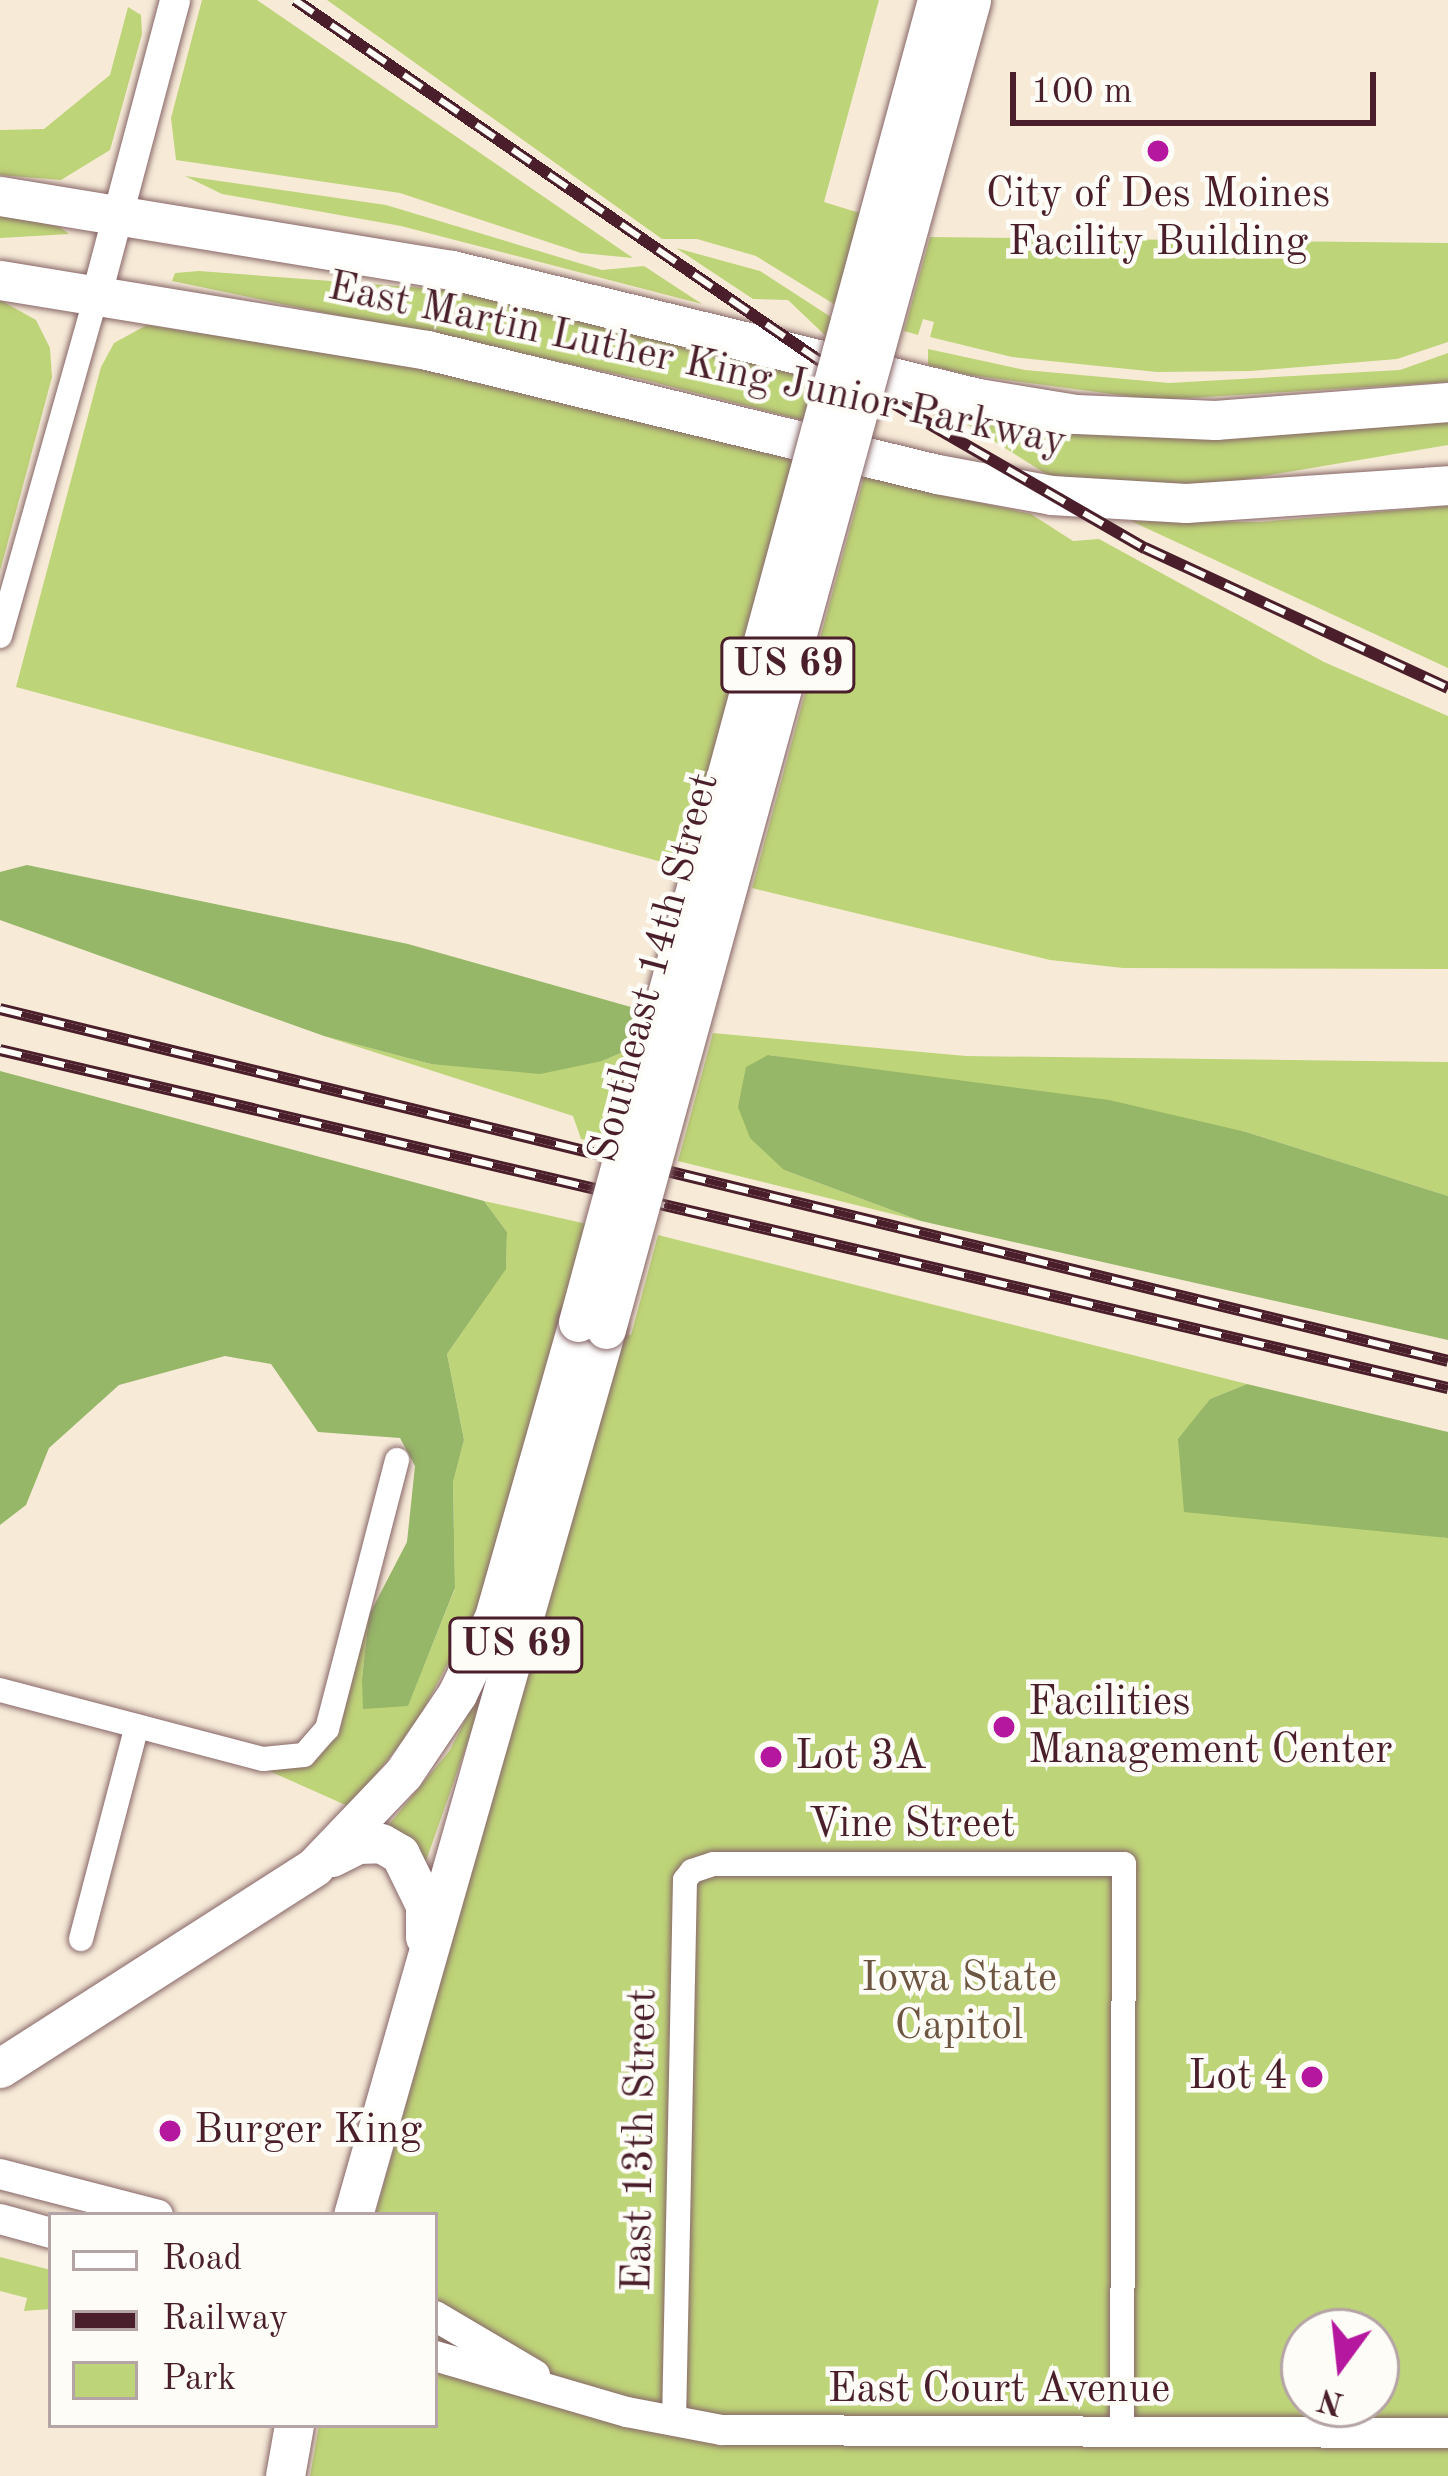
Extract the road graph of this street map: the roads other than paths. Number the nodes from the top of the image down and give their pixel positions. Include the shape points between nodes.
1 (175, 0) edge
2 (937, 0) edge
3 (970, 0) edge
4 (0, 196) edge
5 (119, 213) junction
6 (0, 280) edge
7 (97, 294) junction
8 (1448, 402) edge
9 (1448, 485) edge
10 (0, 636) edge
11 (592, 1326) junction
12 (397, 1460) dead end
13 (0, 1690) edge
14 (137, 1726) junction
15 (701, 1866) joint
16 (314, 1867) junction
17 (81, 1939) dead end
18 (425, 1960) junction
19 (0, 2068) edge
20 (0, 2174) edge
21 (146, 2212) edge
22 (354, 2212) edge
23 (0, 2219) edge
24 (48, 2232) edge
25 (438, 2318) edge
26 (438, 2357) edge
27 (555, 2389) junction
28 (674, 2422) junction
29 (293, 2428) edge
30 (1122, 2432) junction
31 (1448, 2433) edge
32 (285, 2476) edge

1 - 5 street
2 - 11 main road, Southeast 14th Street / US 69, bridge
3 - 11 main road, Southeast 14th Street / US 69, bridge
4 - 5 main road, East Martin Luther King Junior Parkway
5 - 7 street
5 - 8 main road, East Martin Luther King Junior Parkway via 452,269 978,398 1076,414 1215,420
6 - 7 main road, East Martin Luther King Junior Parkway
7 - 9 main road, East Martin Luther King Junior Parkway via 449,354 937,475 1051,494 1186,503
7 - 10 street
11 - 16 main road, Southeast 14th Street / US 69 via 470,1672 404,1774
11 - 18 main road, Southeast 14th Street / US 69
12 - 14 street via 327,1730 304,1755 262,1759
13 - 14 street
14 - 17 street
15 - 28 street, East 13th Street via 685,1880
15 - 30 street, Vine Street via 1124,1864
16 - 18 main road via 357,1844 381,1843 400,1854 424,1904
16 - 19 main road, US 69
18 - 22 main road, US 69
20 - 21 street
23 - 24 street
25 - 27 street, East Court Avenue
26 - 27 street, East Court Avenue
27 - 28 street, East Court Avenue
28 - 30 street, East Court Avenue via 722,2430
29 - 32 main road
30 - 31 street, East Court Avenue

